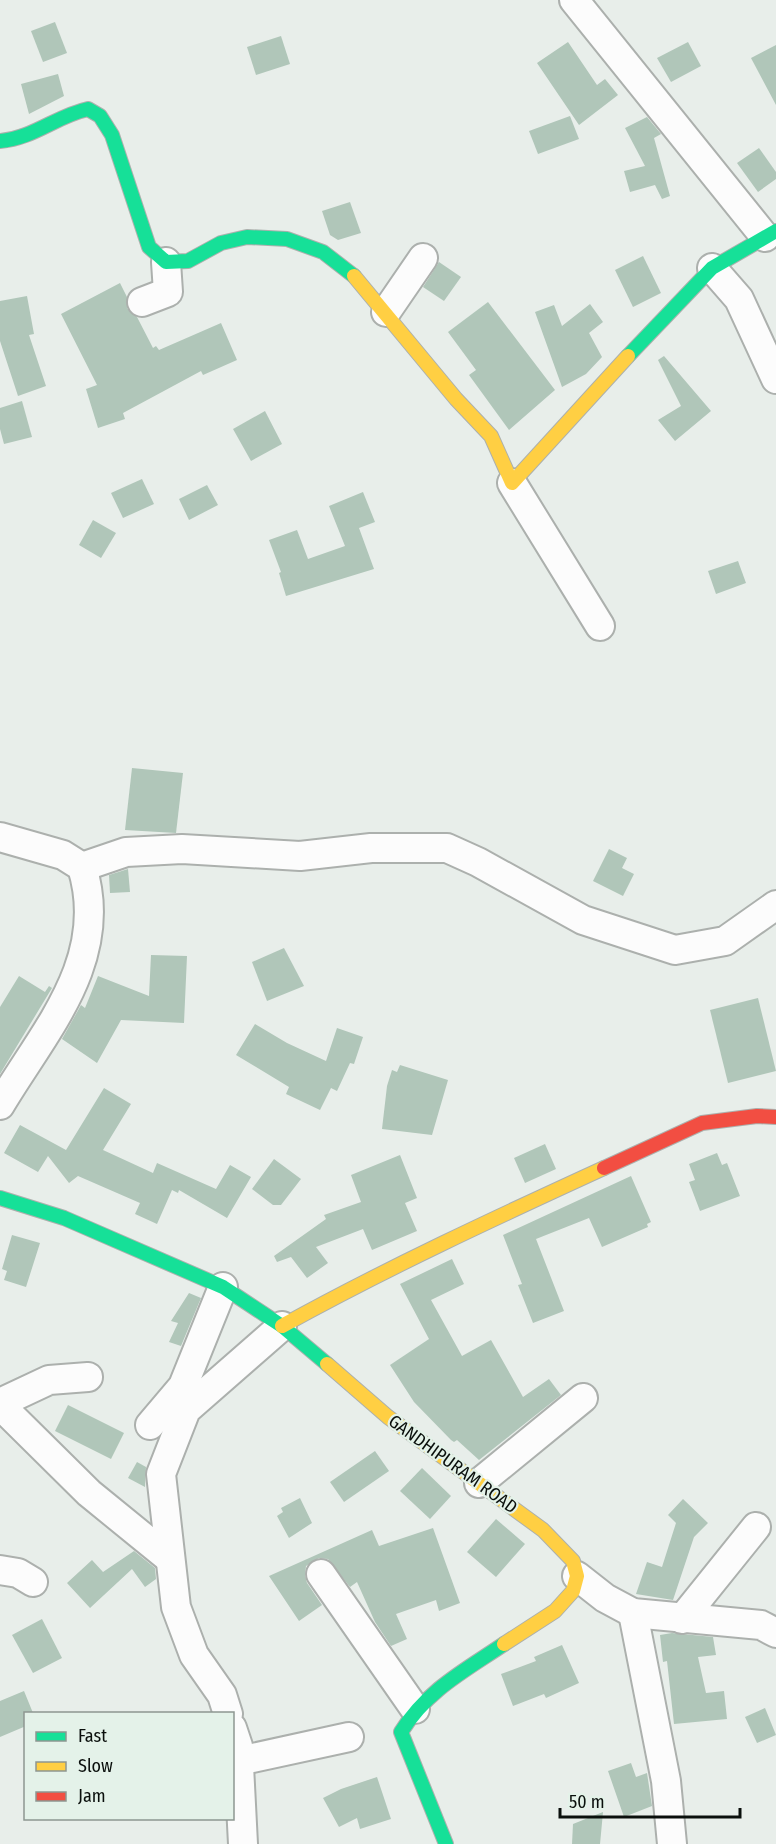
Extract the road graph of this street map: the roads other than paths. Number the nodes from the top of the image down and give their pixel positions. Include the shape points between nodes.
1 (574, 0) edge
2 (0, 141) edge
3 (770, 234) edge
4 (423, 258) dead end
5 (166, 262) junction
6 (712, 268) junction
7 (142, 302) dead end
8 (386, 312) junction
9 (776, 379) edge
10 (512, 483) junction
11 (600, 626) dead end
12 (0, 837) edge
13 (82, 867) junction
14 (776, 905) edge
15 (0, 1105) edge
16 (776, 1117) edge
17 (0, 1198) edge
18 (223, 1287) junction
19 (282, 1326) junction
20 (88, 1377) dead end
21 (583, 1398) dead end
22 (0, 1404) edge
23 (150, 1425) dead end
24 (478, 1483) junction
25 (756, 1527) dead end
26 (170, 1559) junction
27 (0, 1570) edge
28 (321, 1574) dead end
29 (577, 1576) junction
30 (33, 1582) dead end
31 (633, 1613) junction
32 (682, 1619) junction
33 (776, 1633) edge
34 (415, 1708) junction
35 (228, 1712) edge
36 (234, 1734) edge
37 (349, 1737) dead end
38 (239, 1761) junction
39 (243, 1844) edge
40 (446, 1844) edge
41 (672, 1844) edge

1 - 3 street
2 - 5 street via 21,139 74,112 88,109 100,116 112,135 149,247
3 - 6 street
4 - 8 street
5 - 7 street via 168,292
5 - 8 street via 188,261 221,243 247,237 287,239 323,252 360,280
6 - 9 street via 739,299
6 - 10 street
8 - 10 street via 491,436
10 - 11 street
12 - 13 street via 63,855
13 - 14 street via 126,852 159,850 300,856 371,848 447,848 583,920 675,950 725,941
13 - 15 street via 91,915 78,973 55,1021
16 - 19 street via 702,1123 455,1236
17 - 18 street, GANDHIPURAM ROAD via 64,1218
18 - 19 street, GANDHIPURAM ROAD
18 - 23 street via 183,1386
19 - 24 street, GANDHIPURAM ROAD via 388,1417
19 - 26 street via 186,1410 161,1474
20 - 22 street via 50,1380
21 - 24 street
22 - 26 street via 89,1493
24 - 29 street, GANDHIPURAM ROAD via 555,1539 573,1561
25 - 32 street
26 - 35 street via 176,1607 194,1655 222,1695
27 - 30 street via 18,1573
28 - 34 street
29 - 31 street
29 - 34 street via 573,1591 555,1611 441,1686
31 - 32 street
31 - 41 street via 666,1781
32 - 33 street via 760,1625
34 - 40 street via 401,1732
36 - 38 street
37 - 38 street
38 - 39 street

